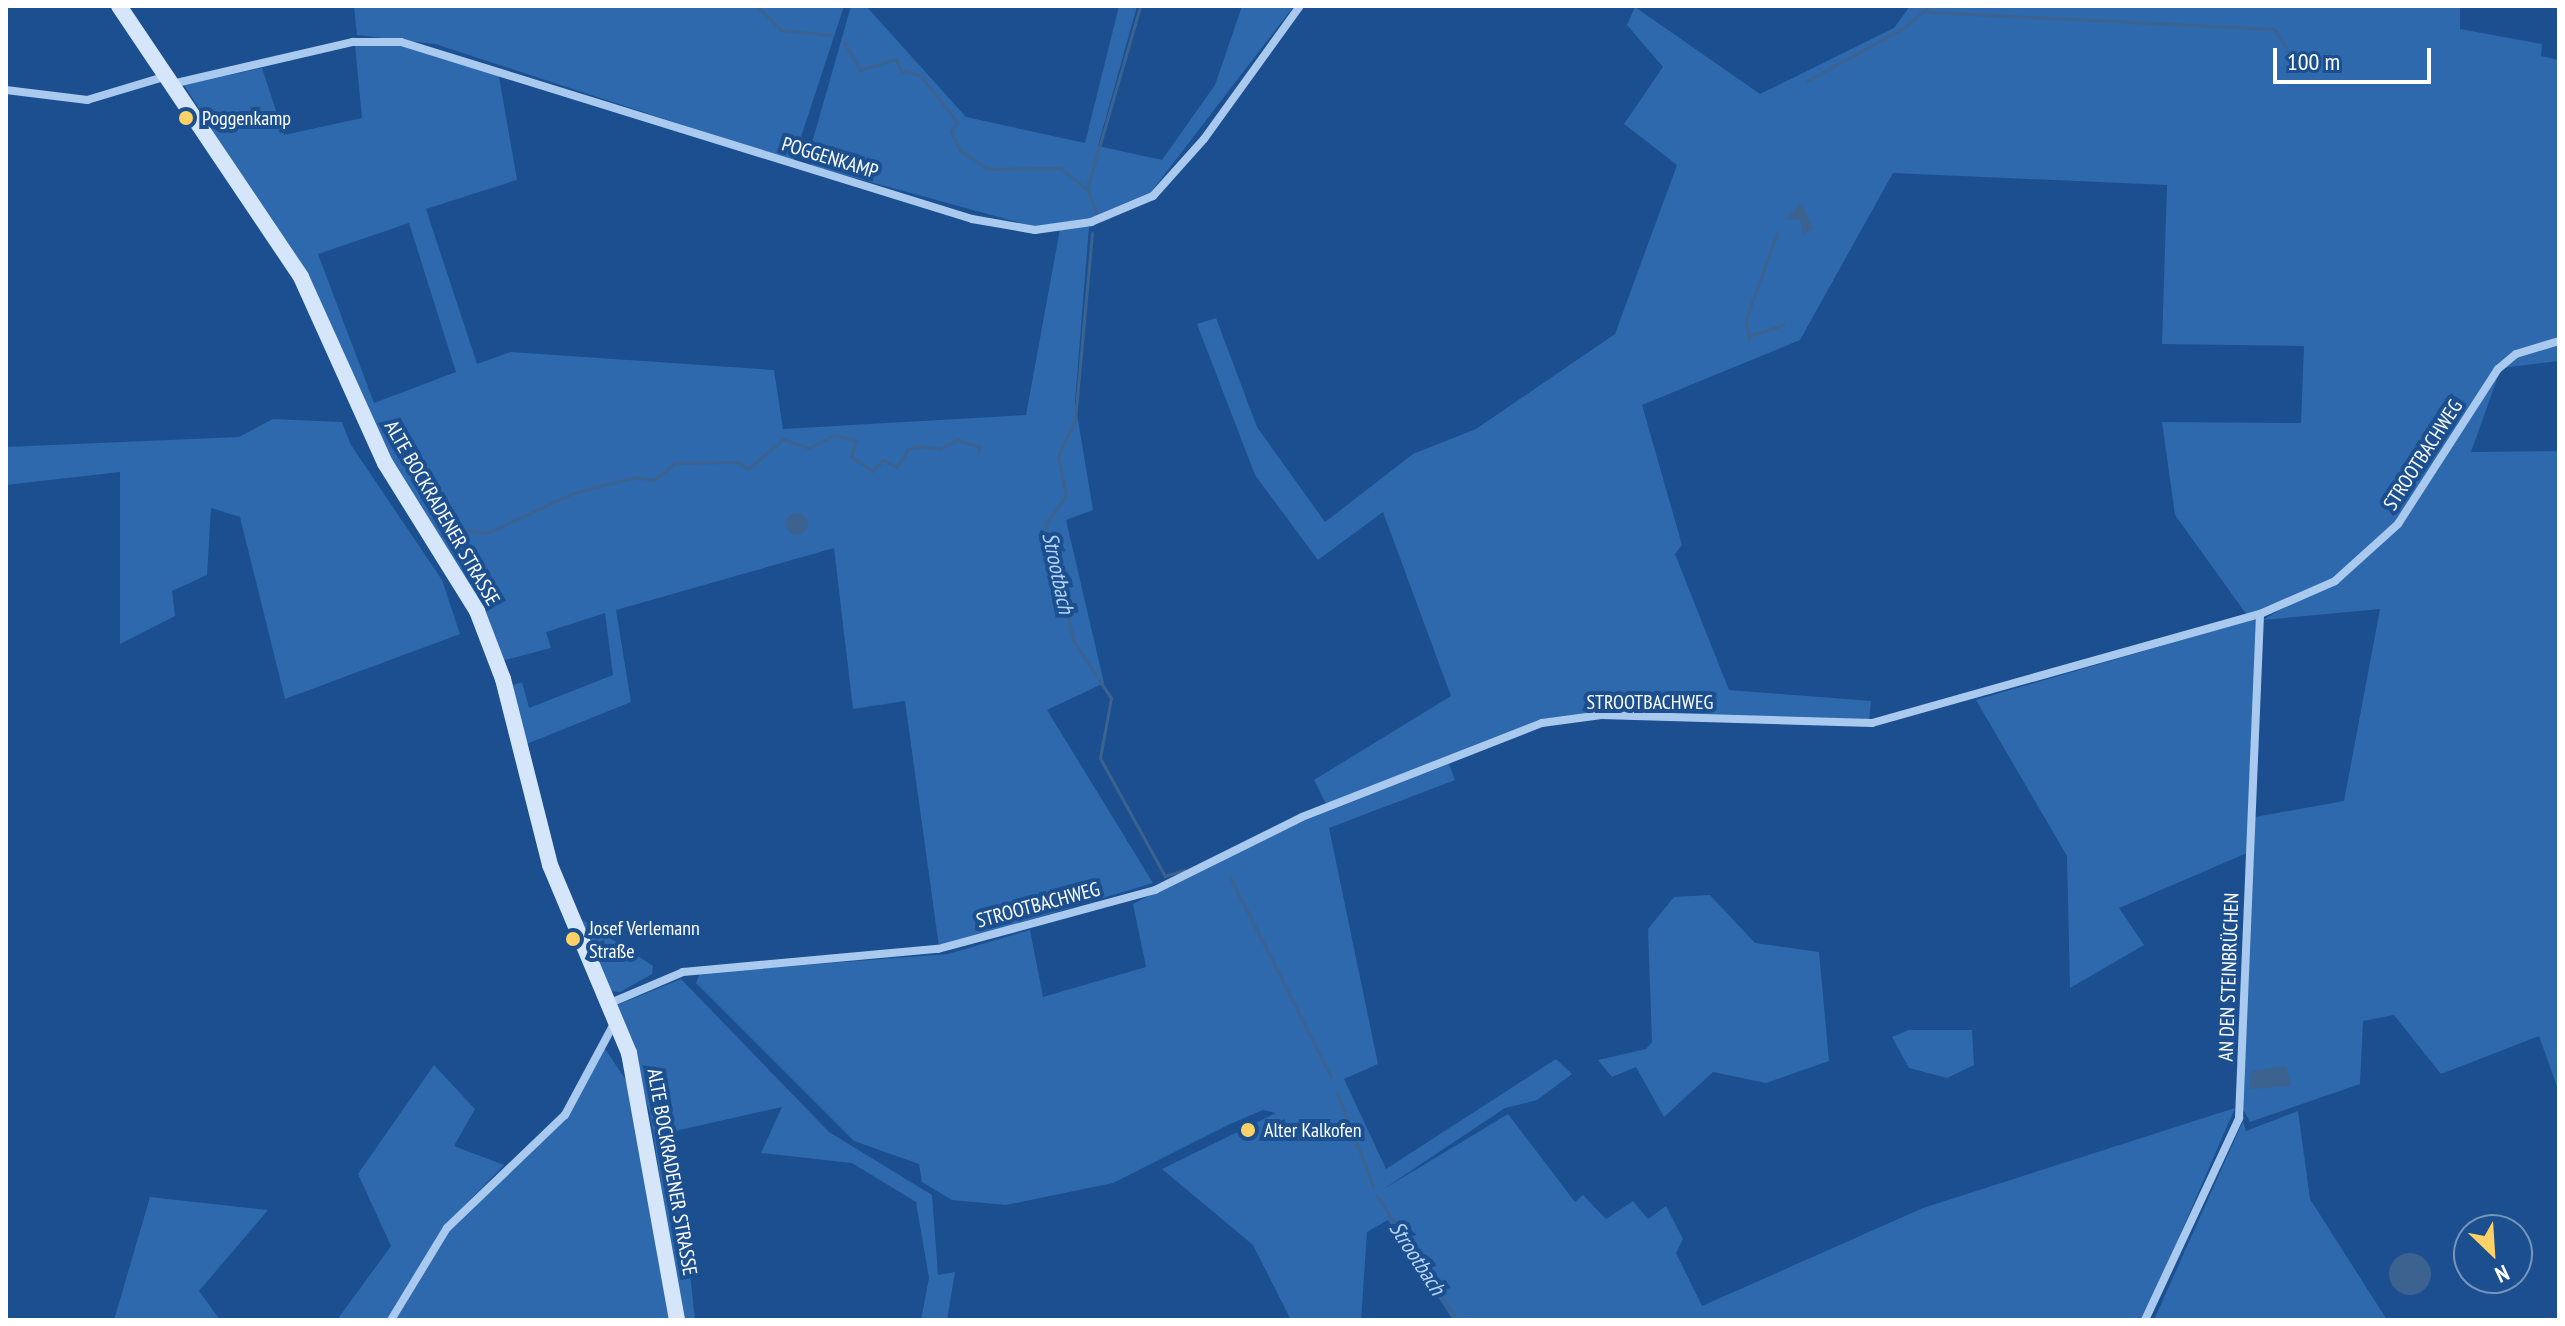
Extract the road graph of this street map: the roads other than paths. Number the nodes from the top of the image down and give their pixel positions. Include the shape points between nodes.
1 (119, 6) edge
2 (1300, 6) edge
3 (169, 80) junction
4 (6, 90) edge
5 (2559, 341) edge
6 (2260, 614) junction
7 (608, 1004) junction
8 (616, 1020) junction
9 (391, 1320) edge
10 (677, 1320) edge
11 (2145, 1320) edge

1 - 3 street, ALTE BOCKRADENER STRASSE
2 - 3 street, POGGENKAMP via 1153,196 1091,222 1035,230 972,219 401,42 353,42
3 - 4 street, POGGENKAMP via 87,100
3 - 7 street, ALTE BOCKRADENER STRASSE via 301,277 385,463 477,611 503,679 550,865
5 - 6 street, STROOTBACHWEG via 2516,354 2498,369 2398,524 2335,581
6 - 7 street, STROOTBACHWEG via 1872,723 1601,715 1542,723 1302,817 1155,890 938,949 683,972
6 - 11 street, AN DEN STEINBRÜCHEN via 2239,1118
7 - 8 street, ALTE BOCKRADENER STRASSE
8 - 9 street via 565,1115 447,1228
8 - 10 street, ALTE BOCKRADENER STRASSE via 649,1135

